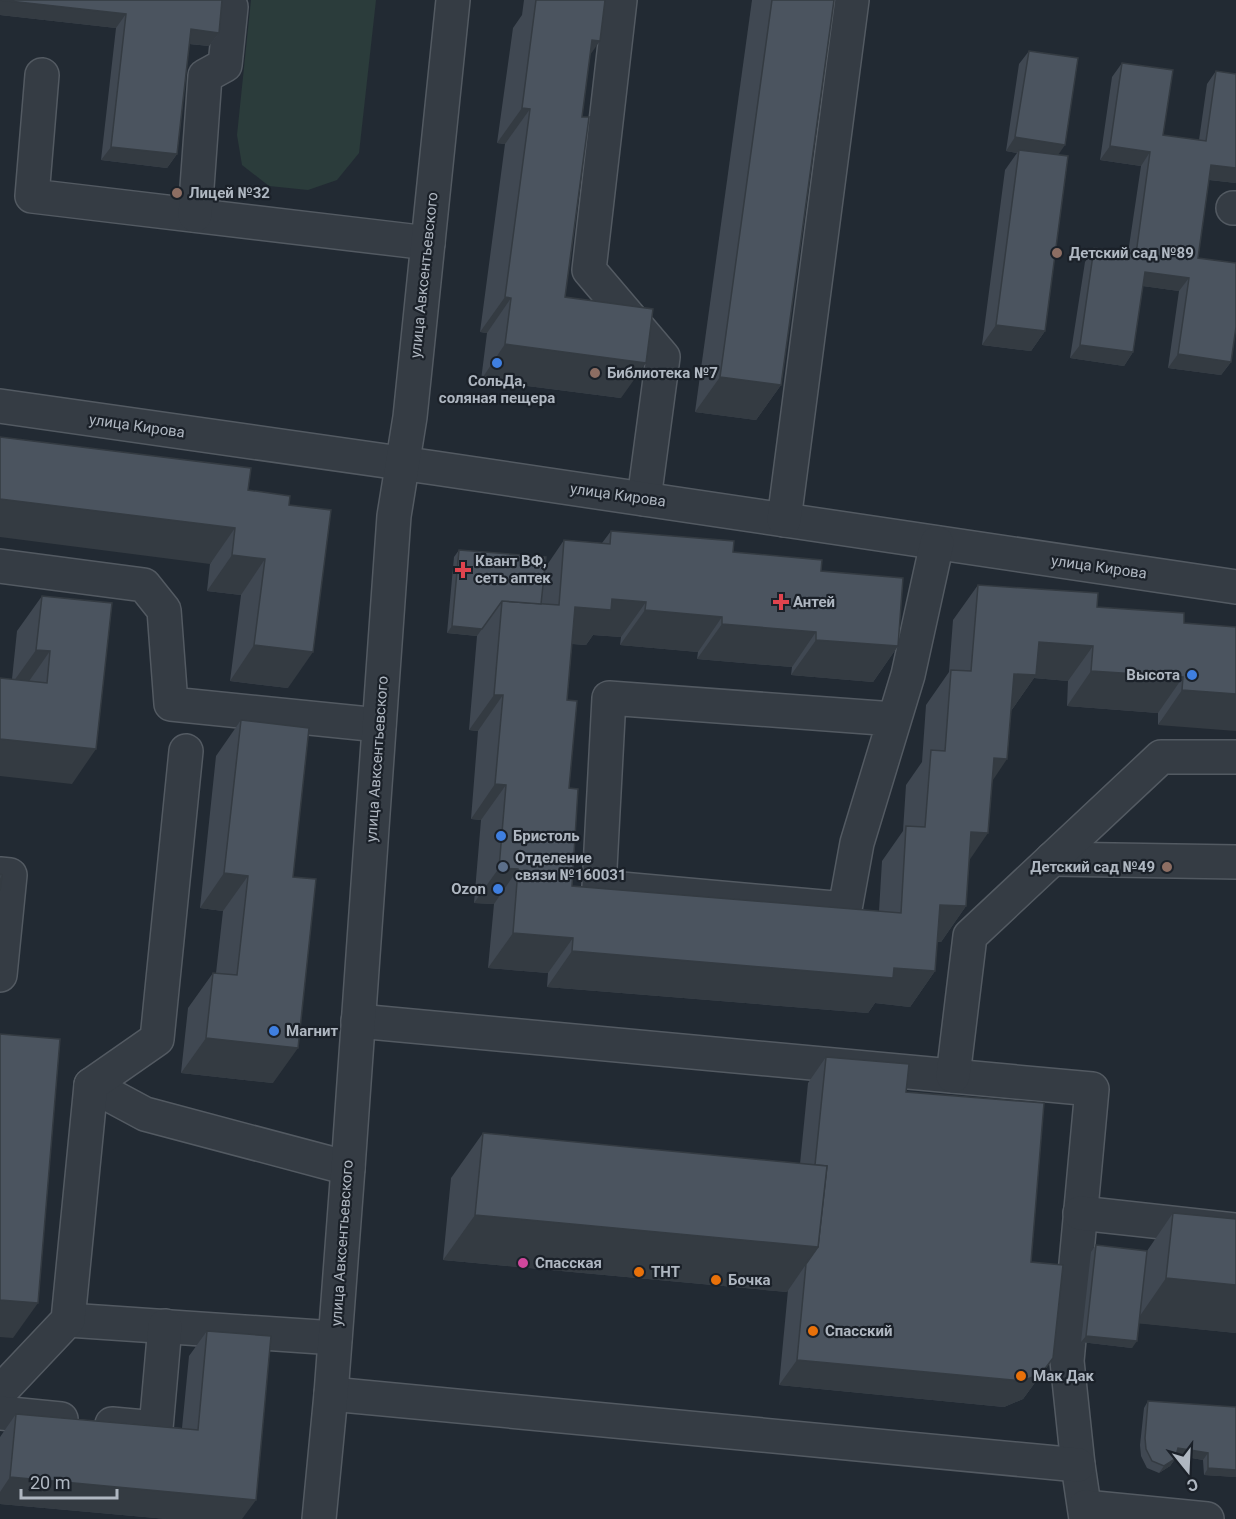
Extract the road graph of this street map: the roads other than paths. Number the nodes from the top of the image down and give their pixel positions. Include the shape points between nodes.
1 (224, 0) edge
2 (453, 0) edge
3 (620, 0) edge
4 (852, 0) edge
5 (42, 75) dead end
6 (195, 215) junction
7 (428, 243) junction
8 (0, 406) edge
9 (403, 464) junction
10 (644, 499) junction
11 (784, 520) junction
12 (937, 543) junction
13 (0, 566) edge
14 (1236, 587) edge
15 (894, 719) junction
16 (379, 725) junction
17 (186, 751) dead end
18 (1236, 757) edge
19 (1052, 859) junction
20 (1236, 862) edge
21 (0, 874) edge
22 (0, 975) edge
23 (358, 1021) junction
24 (953, 1076) junction
25 (91, 1085) junction
26 (348, 1168) junction
27 (1080, 1213) junction
28 (1236, 1230) edge
29 (68, 1320) junction
30 (165, 1326) junction
31 (335, 1338) junction
32 (0, 1392) edge
33 (331, 1394) junction
34 (0, 1413) edge
35 (1078, 1465) junction
36 (1085, 1513) edge
37 (319, 1519) edge
38 (1207, 1519) edge

1 - 6 street via 231,7 225,65 205,76
2 - 7 street, улица Авксентьевского
3 - 10 street via 589,270 663,357
4 - 11 street
5 - 6 street via 32,196
6 - 7 street
7 - 9 street, улица Авксентьевского
8 - 9 street, улица Кирова
9 - 10 street, улица Кирова
9 - 16 street, улица Авксентьевского via 394,516
10 - 11 street, улица Кирова
11 - 12 street, улица Кирова
12 - 14 street, улица Кирова
12 - 15 street via 908,675
13 - 16 street via 144,585 164,610 171,704
15 - 15 street via 857,843 845,909 599,887 609,698
16 - 23 street, улица Авксентьевского
17 - 25 street via 157,1039
18 - 19 street via 1161,757
19 - 20 street
19 - 24 street via 970,936
21 - 22 street via 10,875
23 - 24 street
23 - 26 street, улица Авксентьевского
24 - 27 street via 1092,1089
25 - 26 street via 145,1114
25 - 29 street
26 - 31 street, улица Авксентьевского
27 - 28 street
27 - 35 street via 1067,1361
29 - 30 street
29 - 32 street
30 - 31 street
30 - 34 street via 156,1428
31 - 33 street, улица Авксентьевского
33 - 35 street
33 - 37 street, улица Авксентьевского
35 - 36 street
36 - 38 street

